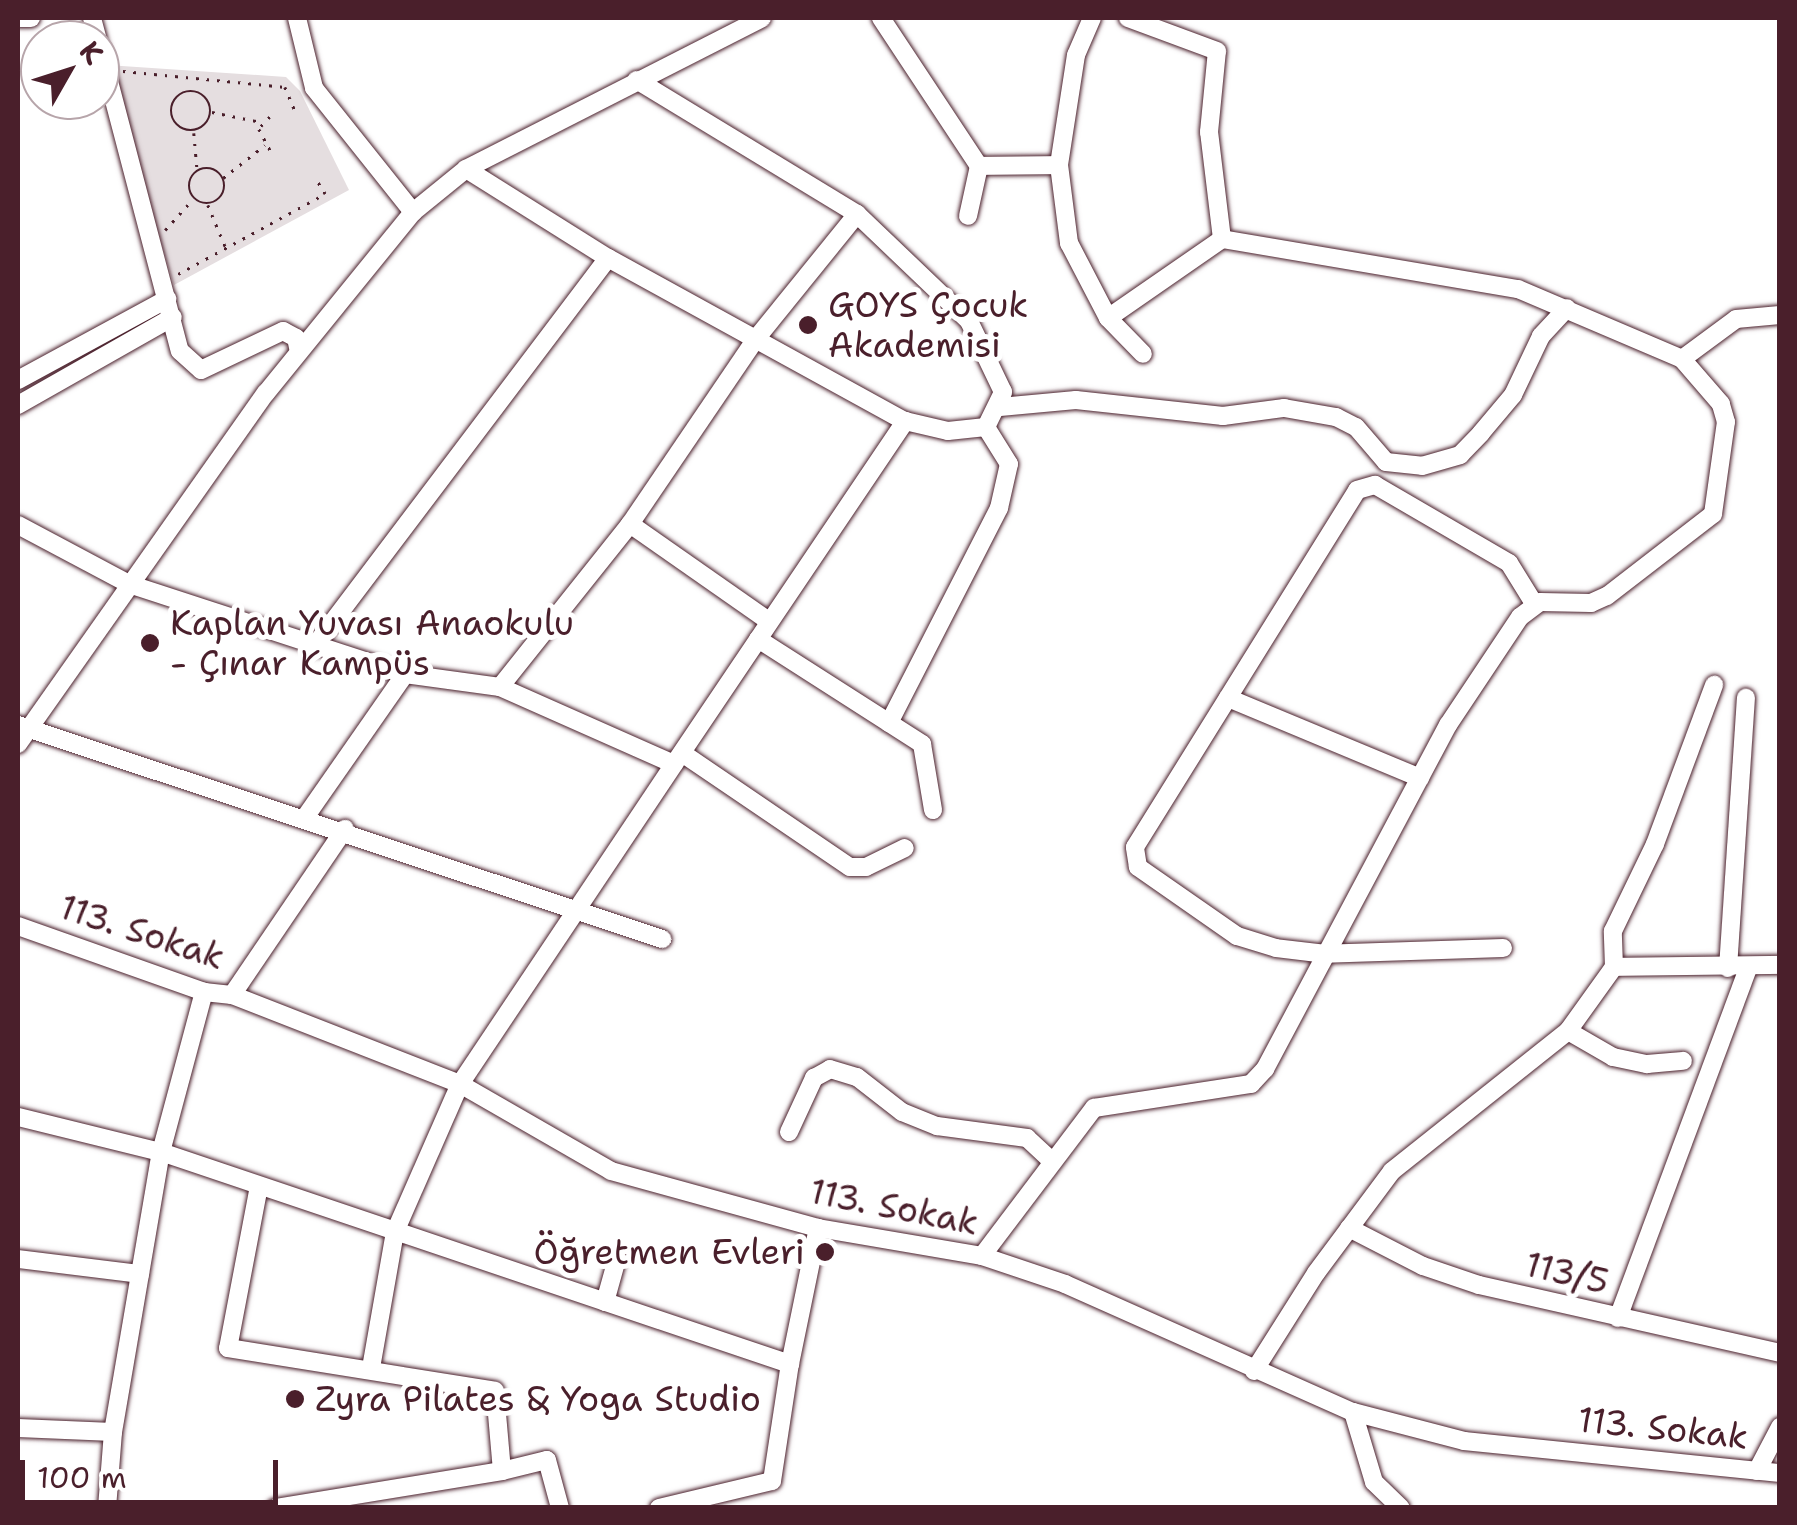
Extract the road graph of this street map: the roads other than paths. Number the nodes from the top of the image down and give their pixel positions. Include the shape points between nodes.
1 (18, 18) edge
2 (30, 18) edge
3 (297, 18) edge
4 (762, 18) edge
5 (881, 18) edge
6 (1092, 18) edge
7 (1128, 18) edge
8 (637, 80) junction
9 (120, 120) edge
10 (979, 166) junction
11 (1059, 166) junction
12 (466, 169) junction
13 (412, 212) junction
14 (857, 214) junction
15 (968, 216) dead end
16 (1222, 239) junction
17 (608, 258) junction
18 (170, 308) junction
19 (1567, 308) junction
20 (1780, 314) edge
21 (1108, 318) junction
22 (755, 340) junction
23 (300, 352) junction
24 (1144, 354) dead end
25 (1682, 360) junction
26 (18, 380) edge
27 (18, 405) edge
28 (1000, 406) junction
29 (905, 421) junction
30 (986, 427) junction
31 (1386, 462) junction
32 (1374, 485) junction
33 (18, 524) edge
34 (630, 524) junction
35 (130, 584) junction
36 (1535, 605) junction
37 (767, 620) junction
38 (758, 639) junction
39 (313, 648) junction
40 (405, 674) junction
41 (1714, 685) dead end
42 (500, 687) junction
43 (1228, 698) junction
44 (1746, 698) dead end
45 (889, 724) junction
46 (21, 734) edge
47 (678, 758) junction
48 (1420, 778) junction
49 (932, 810) dead end
50 (306, 816) junction
51 (345, 829) junction
52 (905, 848) dead end
53 (576, 908) junction
54 (18, 926) edge
55 (662, 939) dead end
56 (1503, 948) dead end
57 (1326, 954) junction
58 (1780, 965) edge
59 (1614, 967) junction
60 (1728, 968) junction
61 (1748, 968) junction
62 (204, 992) junction
63 (232, 995) junction
64 (1568, 1032) junction
65 (1684, 1061) dead end
66 (460, 1084) junction
67 (18, 1117) edge
68 (789, 1132) dead end
69 (162, 1152) junction
70 (1052, 1162) junction
71 (259, 1186) junction
72 (818, 1228) junction
73 (1349, 1228) junction
74 (396, 1232) junction
75 (982, 1256) junction
76 (18, 1259) edge
77 (617, 1260) dead end
78 (140, 1274) junction
79 (605, 1302) junction
80 (1618, 1318) junction
81 (1780, 1354) edge
82 (790, 1364) junction
83 (371, 1368) junction
84 (1254, 1371) junction
85 (1352, 1412) junction
86 (1780, 1427) edge
87 (18, 1428) edge
88 (113, 1432) junction
89 (1757, 1470) junction
90 (502, 1471) junction
91 (1780, 1473) edge
92 (107, 1508) edge
93 (275, 1508) edge
94 (560, 1508) edge
95 (659, 1508) edge
96 (1401, 1508) edge

1 - 2 street
3 - 13 street via 314,88
4 - 8 street
5 - 10 street
6 - 11 street via 1076,54
7 - 16 street via 1217,51 1209,132
8 - 12 street
8 - 14 street
9 - 18 street
10 - 11 street
10 - 15 street
11 - 21 street via 1069,243
12 - 13 street
12 - 17 street
13 - 23 street
14 - 22 street
14 - 28 street via 970,321 1003,392
16 - 19 street via 1433,272 1518,289
16 - 21 street
17 - 22 street
17 - 39 street
18 - 23 street via 180,351 201,370 283,332 296,338
18 - 26 street
18 - 27 street
19 - 25 street
19 - 31 street via 1541,336 1513,395 1460,455 1402,468
20 - 25 street via 1736,319
21 - 24 street
22 - 29 street
22 - 34 street
23 - 35 street
25 - 36 street via 1721,404 1726,422 1713,514 1607,596 1591,604 1557,598
28 - 30 street
28 - 31 street via 1076,400 1223,416 1284,408 1356,427
29 - 30 street via 948,431
29 - 37 street
30 - 45 street via 1009,464 999,508
31 - 32 street
32 - 36 street via 1509,563 1523,576
32 - 43 street via 1358,490
33 - 35 street
34 - 37 street
34 - 42 street
35 - 39 street
35 - 46 street
36 - 48 street via 1496,647
37 - 38 street
38 - 45 street
38 - 47 street
39 - 40 street
40 - 42 street
40 - 50 street
41 - 59 street via 1655,844 1613,931
42 - 47 street
43 - 48 street
43 - 57 street via 1136,848 1138,868 1237,936
44 - 60 street
45 - 49 street via 922,744
46 - 50 street
47 - 52 street via 850,867 866,867
47 - 53 street
48 - 57 street
50 - 51 street
51 - 53 street
51 - 63 street
53 - 55 street
53 - 66 street
54 - 62 street, 113. Sokak
56 - 57 street
57 - 70 street via 1251,1084 1094,1108
58 - 61 street
59 - 60 street
59 - 64 street
60 - 61 street
61 - 80 street
62 - 63 street, 113. Sokak
62 - 69 street
63 - 66 street, 113. Sokak
64 - 65 street via 1613,1057 1647,1064
64 - 73 street via 1422,1142
66 - 72 street, 113. Sokak via 610,1171
66 - 74 street
67 - 69 street
68 - 70 street via 814,1078 830,1069 856,1077 902,1112 937,1126 1027,1138
69 - 71 street
69 - 78 street
70 - 75 street
71 - 74 street
71 - 83 street via 228,1348
72 - 75 street, 113. Sokak
72 - 82 street
73 - 80 street, 113/5 via 1460,1279
73 - 84 street
74 - 79 street
74 - 83 street
75 - 84 street, 113. Sokak via 1065,1284
76 - 78 street
77 - 79 street
78 - 88 street
79 - 82 street
80 - 81 street, 113/5
82 - 95 street via 772,1481
83 - 90 street via 495,1391
84 - 85 street, 113. Sokak
85 - 89 street, 113. Sokak via 1464,1441
85 - 96 street via 1374,1482
86 - 89 street
87 - 88 street
88 - 92 street
89 - 91 street, 113. Sokak
90 - 93 street
90 - 94 street via 547,1460

